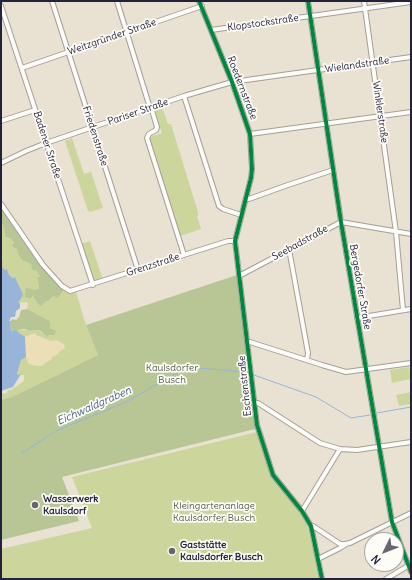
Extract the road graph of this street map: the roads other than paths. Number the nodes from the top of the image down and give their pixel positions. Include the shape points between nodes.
1 (52, 1) edge
2 (117, 1) edge
3 (200, 1) edge
4 (308, 1) edge
5 (364, 1) edge
6 (411, 2) edge
7 (1, 6) edge
8 (202, 6) junction
9 (365, 8) junction
10 (310, 16) junction
11 (211, 30) junction
12 (127, 32) junction
13 (68, 53) junction
14 (411, 57) edge
15 (373, 63) junction
16 (22, 68) junction
17 (318, 70) junction
18 (232, 82) junction
19 (184, 96) junction
20 (151, 108) junction
21 (35, 110) junction
22 (411, 112) edge
23 (380, 116) junction
24 (1, 121) edge
25 (326, 124) junction
26 (92, 128) junction
27 (250, 134) junction
28 (46, 143) junction
29 (1, 163) edge
30 (333, 170) junction
31 (246, 198) junction
32 (1, 204) edge
33 (241, 214) junction
34 (341, 222) junction
35 (237, 230) joint
36 (396, 232) junction
37 (411, 234) edge
38 (235, 241) junction
39 (289, 249) junction
40 (184, 255) junction
41 (138, 270) junction
42 (239, 276) junction
43 (92, 285) junction
44 (411, 309) edge
45 (403, 310) junction
46 (357, 318) junction
47 (248, 343) junction
48 (307, 360) junction
49 (411, 363) edge
50 (366, 370) junction
51 (255, 403) junction
52 (411, 442) edge
53 (379, 447) junction
54 (340, 449) junction
55 (302, 511) junction
56 (411, 513) edge
57 (392, 522) junction
58 (311, 526) junction
59 (345, 544) junction
60 (318, 559) junction
61 (410, 565) edge
62 (411, 572) edge
63 (322, 579) edge
64 (386, 579) edge

1 - 13 street, Friedenstraße
2 - 12 street
3 - 8 street, Roedernstraße
4 - 10 street, Bergedorfer Straße
5 - 9 street, Winklerstraße
6 - 9 street, Klopstockstraße
7 - 16 street, Badener Straße
8 - 11 street, Roedernstraße
8 - 12 street, Weitzgründer Straße
9 - 10 street, Klopstockstraße
9 - 15 street, Winklerstraße
10 - 11 street, Klopstockstraße
10 - 17 street, Bergedorfer Straße
11 - 18 street, Roedernstraße
12 - 13 street, Weitzgründer Straße
12 - 20 street
13 - 16 street, Weitzgründer Straße
13 - 26 street, Friedenstraße
14 - 15 street, Wielandstraße
15 - 17 street, Wielandstraße
15 - 23 street, Winklerstraße
16 - 21 street, Badener Straße
17 - 18 street, Wielandstraße
17 - 25 street, Bergedorfer Straße
18 - 19 street, Pariser Straße
18 - 27 street, Roedernstraße
19 - 20 street, Pariser Straße
19 - 33 street via 219,206
20 - 26 street, Pariser Straße
20 - 40 street via 157,127 147,138
21 - 24 street
21 - 28 street, Badener Straße
22 - 23 street
23 - 25 street
23 - 36 street, Winklerstraße
25 - 27 street
25 - 30 street, Bergedorfer Straße
26 - 28 street, Pariser Straße
26 - 41 street, Friedenstraße
27 - 31 street, Roedernstraße via 252,169
28 - 29 street, Pariser Straße
28 - 43 street, Badener Straße
30 - 31 street
30 - 34 street, Bergedorfer Straße
31 - 33 street, Roedernstraße
32 - 43 street, Grenzstraße via 43,265 62,286 70,292
33 - 35 street, Roedernstraße
34 - 36 street
34 - 39 street, Seebadstraße
34 - 46 street, Bergedorfer Straße
35 - 38 street, Eschenstraße
36 - 37 street
36 - 45 street, Winklerstraße
38 - 40 street, Grenzstraße
38 - 42 street, Eschenstraße
39 - 42 street, Seebadstraße
39 - 48 street
40 - 41 street, Grenzstraße
41 - 43 street, Grenzstraße
42 - 47 street, Eschenstraße
44 - 45 street
45 - 46 street
46 - 50 street, Bergedorfer Straße
47 - 48 street
47 - 51 street, Eschenstraße
48 - 50 street via 343,371
49 - 50 street
50 - 53 street, Bergedorfer Straße
51 - 54 street via 320,443
51 - 55 street, Eschenstraße via 257,425 270,470
52 - 53 street
53 - 54 street
53 - 57 street, Bergedorfer Straße
54 - 55 street
55 - 58 street, Eschenstraße
56 - 57 street
57 - 59 street
57 - 61 street, Bergedorfer Straße
58 - 59 street via 340,544
58 - 60 street
59 - 60 street
60 - 63 street
61 - 62 street, Bergedorfer Straße
61 - 64 street

